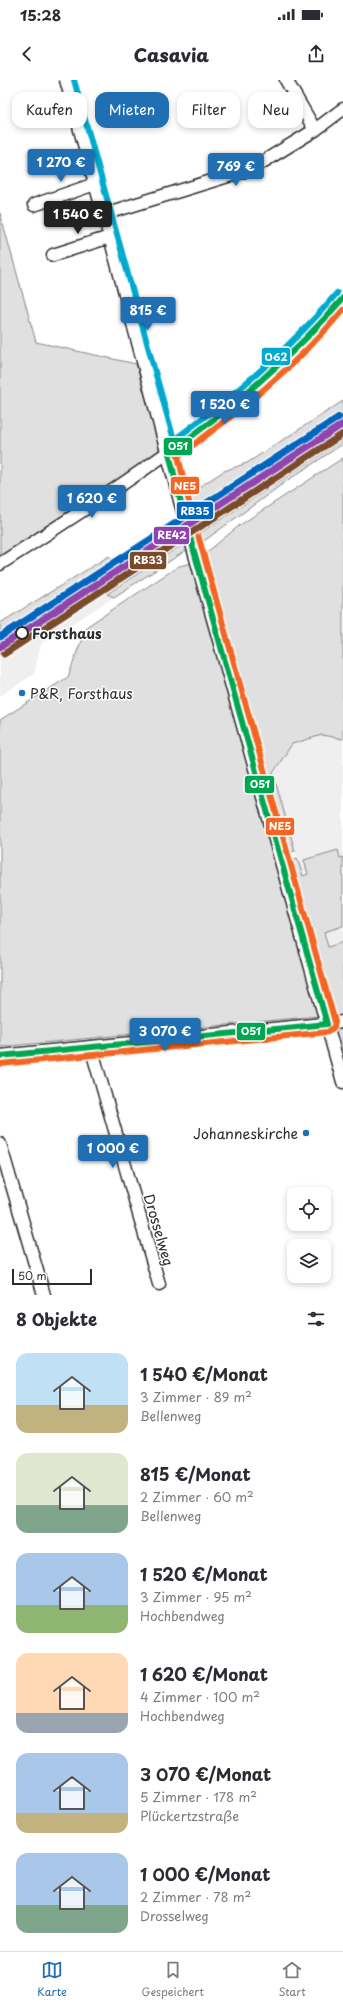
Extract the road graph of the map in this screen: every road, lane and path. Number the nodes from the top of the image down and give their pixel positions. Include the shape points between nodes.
1 (66, 80) edge
2 (286, 80) edge
3 (343, 109) edge
4 (315, 130) junction
5 (95, 184) junction
6 (34, 205) dead end
7 (104, 214) junction
8 (110, 237) junction
9 (53, 255) dead end
10 (343, 298) edge
11 (169, 453) junction
12 (0, 564) edge
13 (343, 1022) edge
14 (327, 1024) junction
15 (90, 1047) junction
16 (0, 1056) edge
17 (343, 1082) edge
18 (0, 1144) edge
19 (158, 1284) dead end
20 (44, 1295) edge

1 - 5 street
2 - 4 street
3 - 4 street
4 - 7 street via 251,169
5 - 6 street
5 - 7 street
7 - 8 street
8 - 9 street
8 - 11 street
10 - 11 street via 305,341 266,377
11 - 12 street
11 - 14 street via 183,512
13 - 14 street
14 - 15 street
14 - 17 street
15 - 16 street
15 - 19 street, Drosselweg
18 - 20 street

